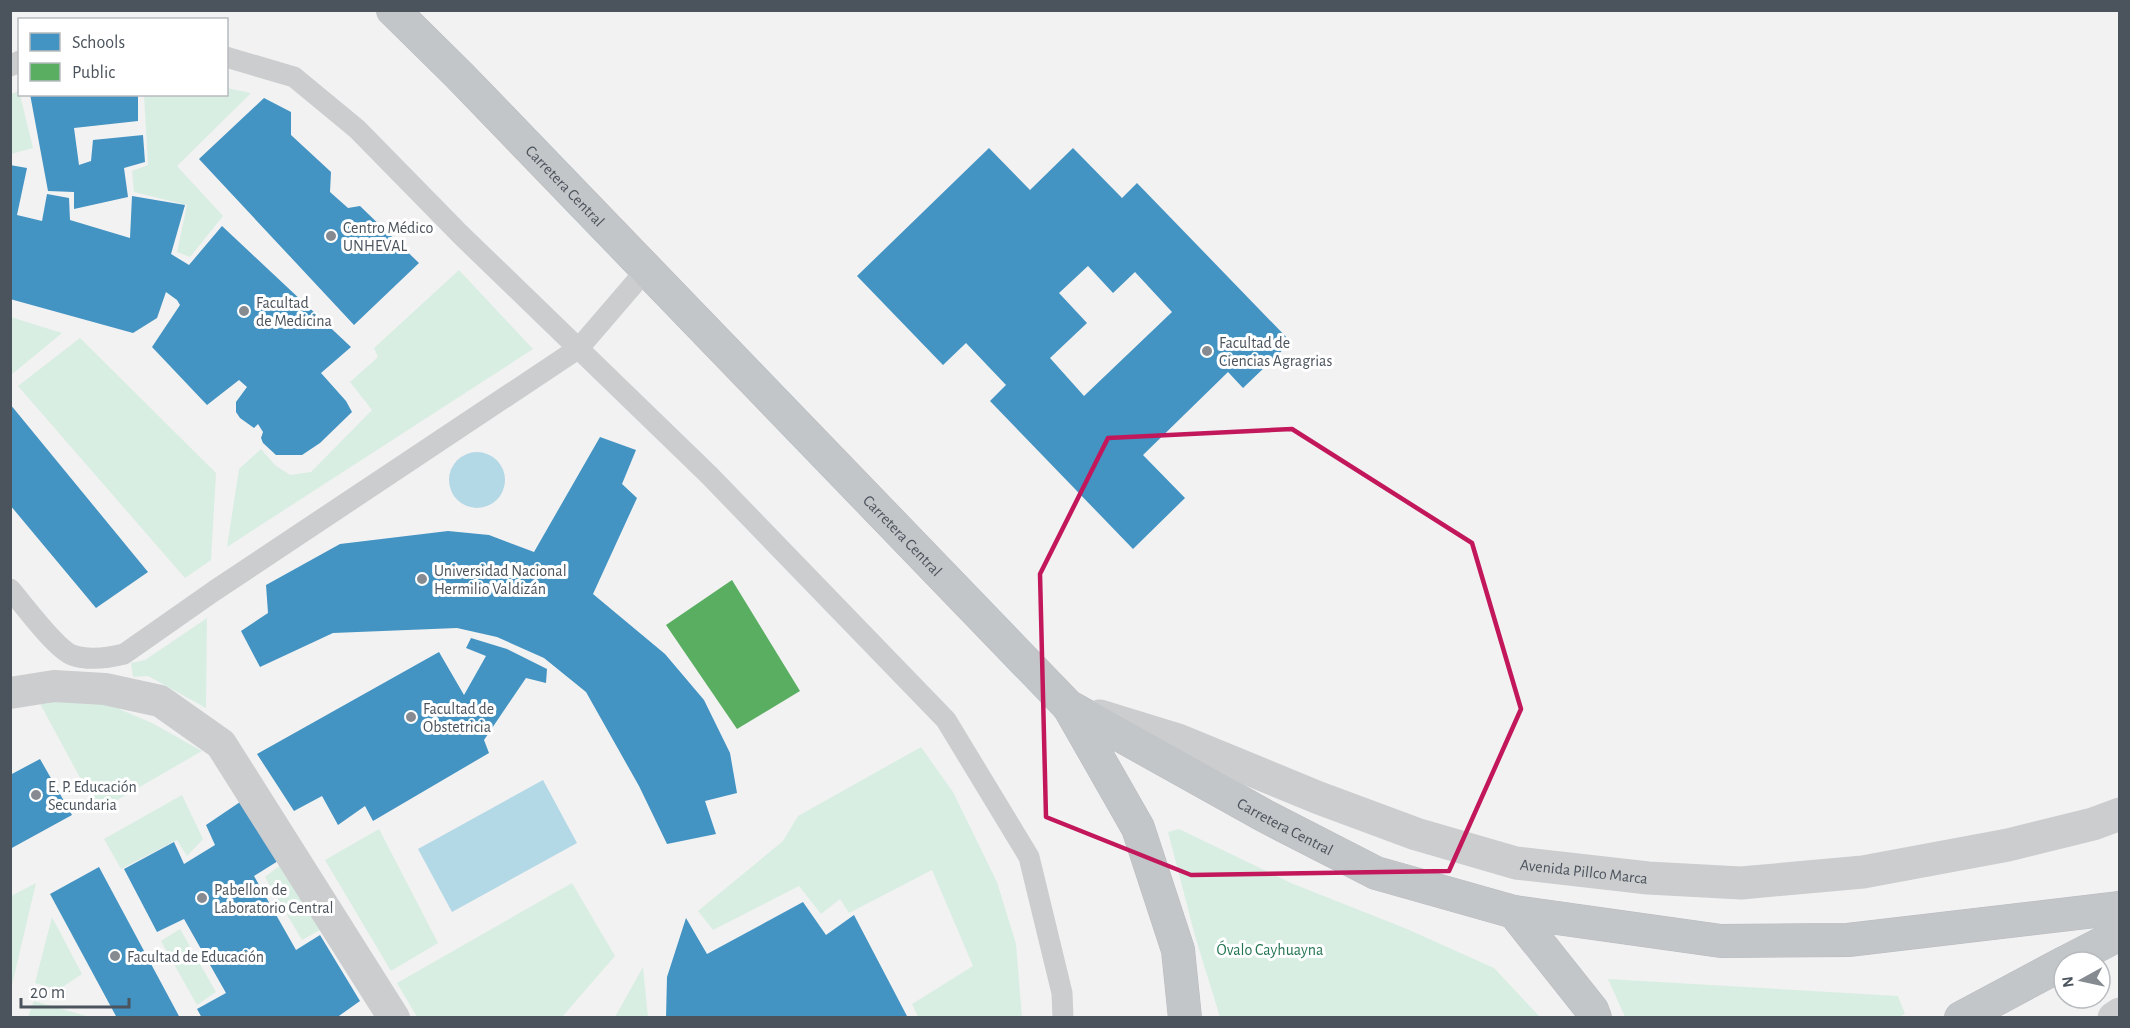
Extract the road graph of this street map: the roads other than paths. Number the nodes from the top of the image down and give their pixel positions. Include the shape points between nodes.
1 (393, 10) edge
2 (228, 58) edge
3 (646, 270) junction
4 (579, 348) junction
5 (10, 589) edge
6 (10, 693) edge
7 (1068, 706) junction
8 (2120, 814) edge
9 (2120, 908) edge
10 (1514, 912) junction
11 (2120, 934) edge
12 (2090, 950) edge
13 (2052, 970) edge
14 (2120, 1014) edge
15 (394, 1017) edge
16 (1063, 1017) edge
17 (1185, 1017) edge
18 (1596, 1017) edge
19 (1961, 1017) edge
20 (2114, 1017) edge

1 - 3 highway, Carretera Central
2 - 4 lane via 294,77 357,129 461,236
3 - 4 lane
3 - 7 highway, Carretera Central
4 - 5 lane via 124,654 107,658 72,655 59,646
4 - 16 lane via 709,475 946,720 1029,857 1062,993
6 - 15 street via 54,686 105,689 159,701 221,744
7 - 8 street, Avenida Pillco Marca via 1178,740 1416,834 1516,863 1648,878 1741,883 1863,872 2008,845
7 - 10 highway, Carretera Central via 1376,873
7 - 17 highway via 1138,828 1178,950
9 - 10 highway, Carretera Central via 1848,940 1722,941
10 - 18 highway
11 - 12 highway
13 - 19 highway
14 - 20 street

